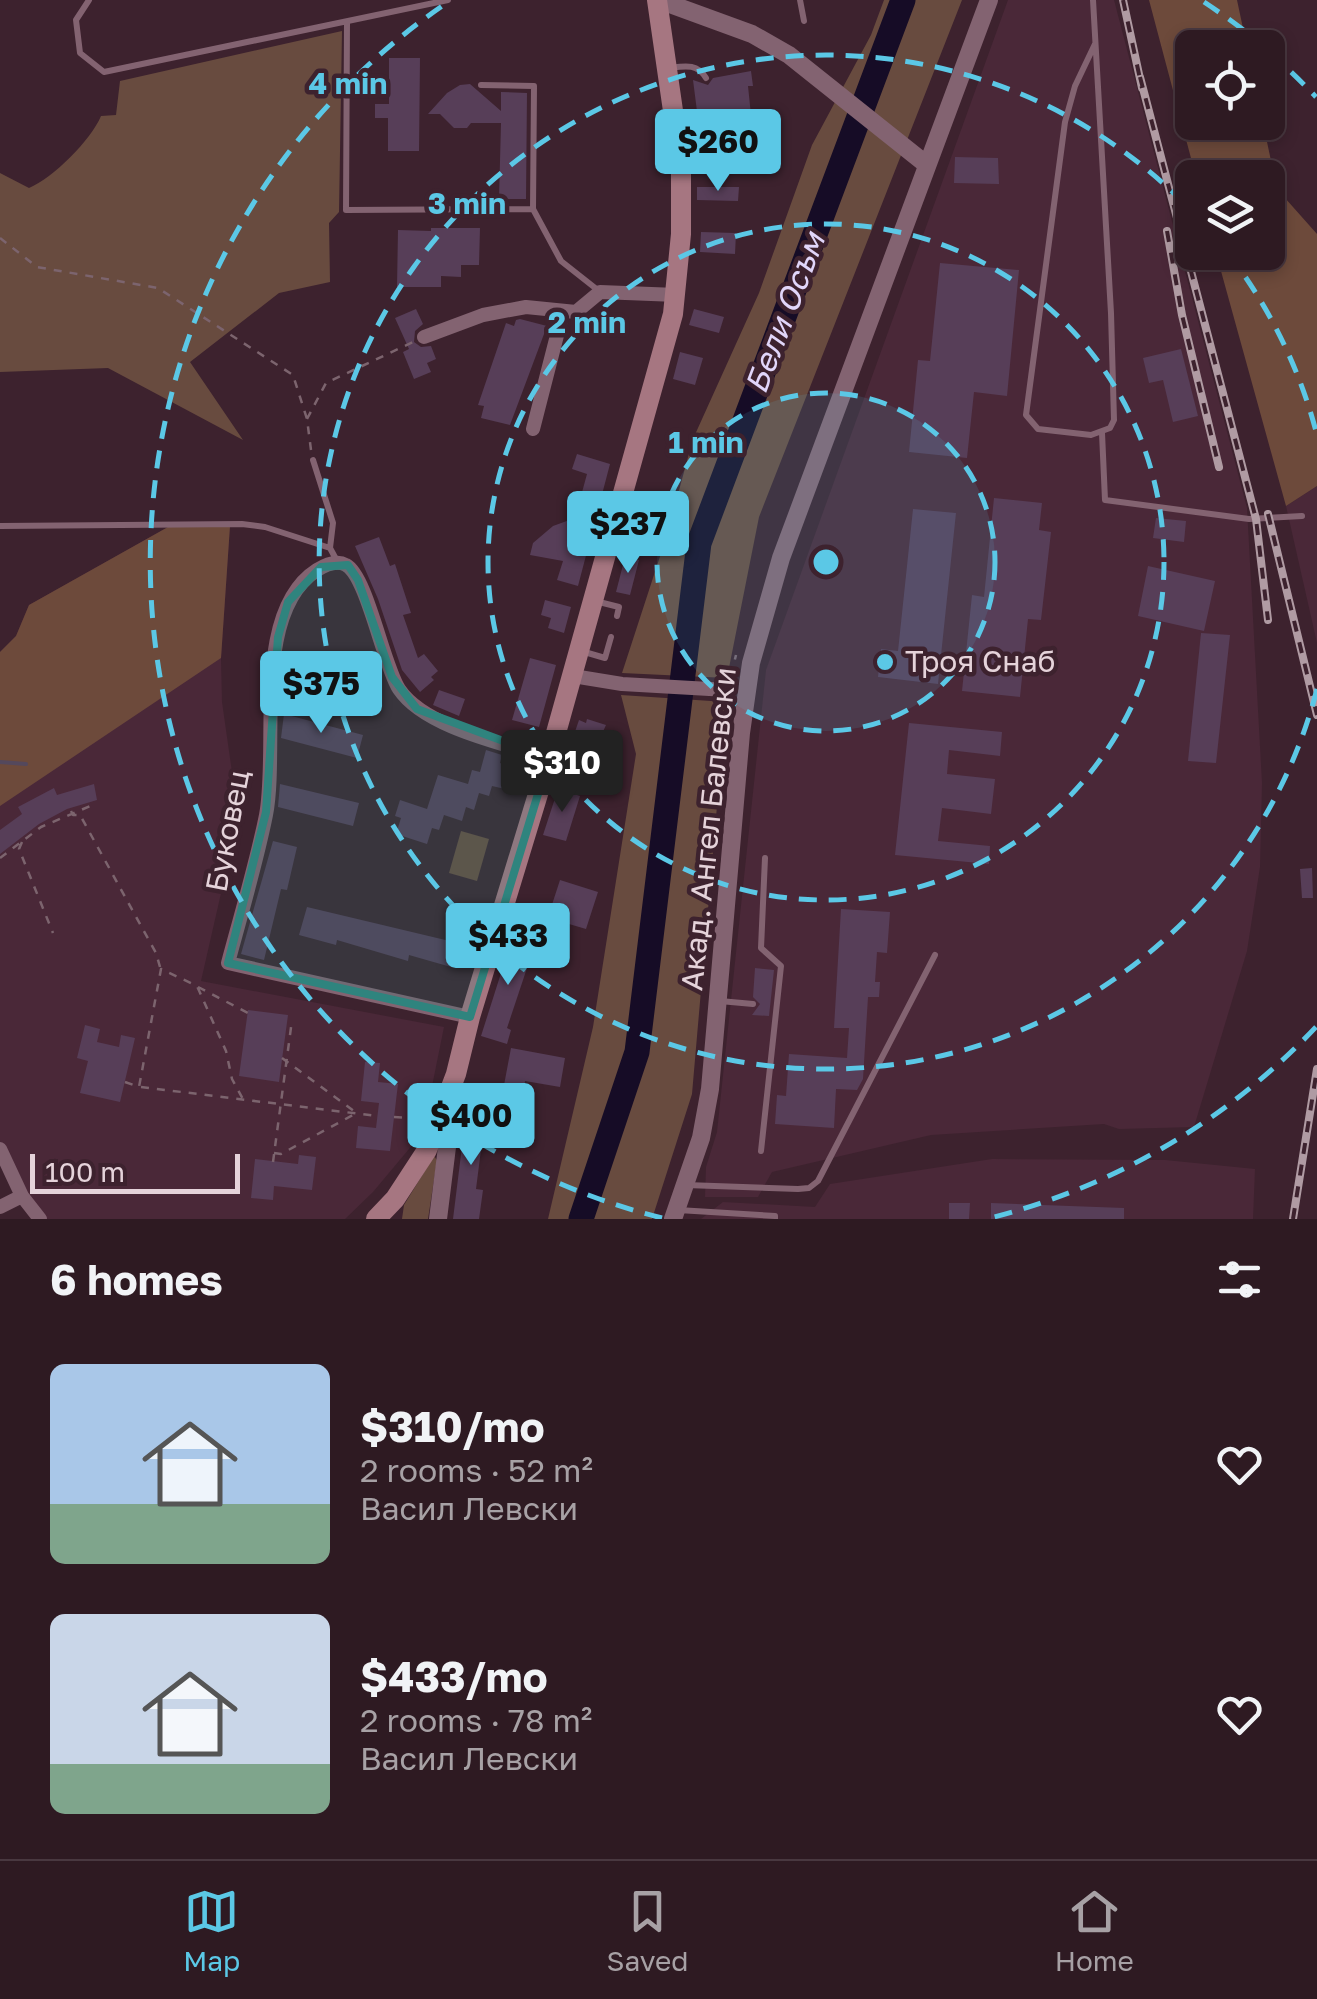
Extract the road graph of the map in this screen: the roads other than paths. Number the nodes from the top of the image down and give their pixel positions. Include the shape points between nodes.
1 (90, 0) edge
2 (448, 0) edge
3 (658, 0) edge
4 (800, 0) edge
5 (989, 0) edge
6 (1093, 0) edge
7 (804, 21) dead end
8 (346, 23) junction
9 (1096, 44) junction
10 (667, 68) junction
11 (706, 78) dead end
12 (480, 85) dead end
13 (707, 126) dead end
14 (927, 165) junction
15 (681, 166) junction
16 (709, 166) junction
17 (764, 167) dead end
18 (533, 209) junction
19 (600, 292) junction
20 (676, 295) junction
21 (564, 312) junction
22 (424, 337) road end
23 (533, 430) dead end
24 (1102, 433) junction
25 (312, 460) road end
26 (1302, 516) dead end
27 (0, 526) edge
28 (334, 555) junction
29 (594, 600) junction
30 (617, 616) dead end
31 (611, 637) dead end
32 (580, 651) junction
33 (573, 676) junction
34 (729, 684) road end
35 (549, 758) junction
36 (765, 858) dead end
37 (936, 955) dead end
38 (720, 1001) junction
39 (753, 1004) dead end
40 (470, 1016) junction
41 (456, 1074) junction
42 (0, 1149) edge
43 (761, 1152) dead end
44 (684, 1186) junction
45 (22, 1196) junction
46 (0, 1207) edge
47 (675, 1214) edge
48 (381, 1218) edge
49 (40, 1219) edge
50 (438, 1219) edge
51 (775, 1219) edge

1 - 8 lane via 76,20 80,53 104,72
2 - 8 lane
3 - 10 main road
3 - 14 street via 771,44
4 - 7 lane
5 - 14 street, Акад. Ангел Балевски
6 - 9 lane
8 - 18 lane via 346,210
9 - 24 lane via 1114,420
9 - 24 lane via 1065,122 1026,415 1038,429
10 - 11 lane via 691,65
10 - 15 main road
12 - 18 lane via 534,86
13 - 16 lane
14 - 38 street, Акад. Ангел Балевски via 780,558 752,658
15 - 16 lane
15 - 20 main road
16 - 17 lane
18 - 19 lane via 561,262
19 - 20 street
19 - 21 street via 576,312
20 - 29 main road
21 - 22 street via 526,306
21 - 23 street
24 - 26 lane via 1105,500 1249,519
25 - 28 lane via 333,523
27 - 28 lane via 242,524
28 - 35 street via 358,580 392,677 417,709
28 - 40 street, Буковец via 302,581 278,637 266,812 228,963
29 - 30 lane via 619,607
29 - 32 main road
31 - 32 lane via 605,658
32 - 33 main road
33 - 34 street via 622,684
33 - 35 main road
35 - 40 main road
36 - 43 lane via 761,948 780,966
37 - 44 lane via 818,1181 798,1190
38 - 39 lane
38 - 44 street, Акад. Ангел Балевски via 710,1090
40 - 41 main road
41 - 48 main road via 411,1177
41 - 50 street
42 - 45 street
44 - 47 street, Акад. Ангел Балевски
45 - 46 street
45 - 49 street
47 - 51 lane

